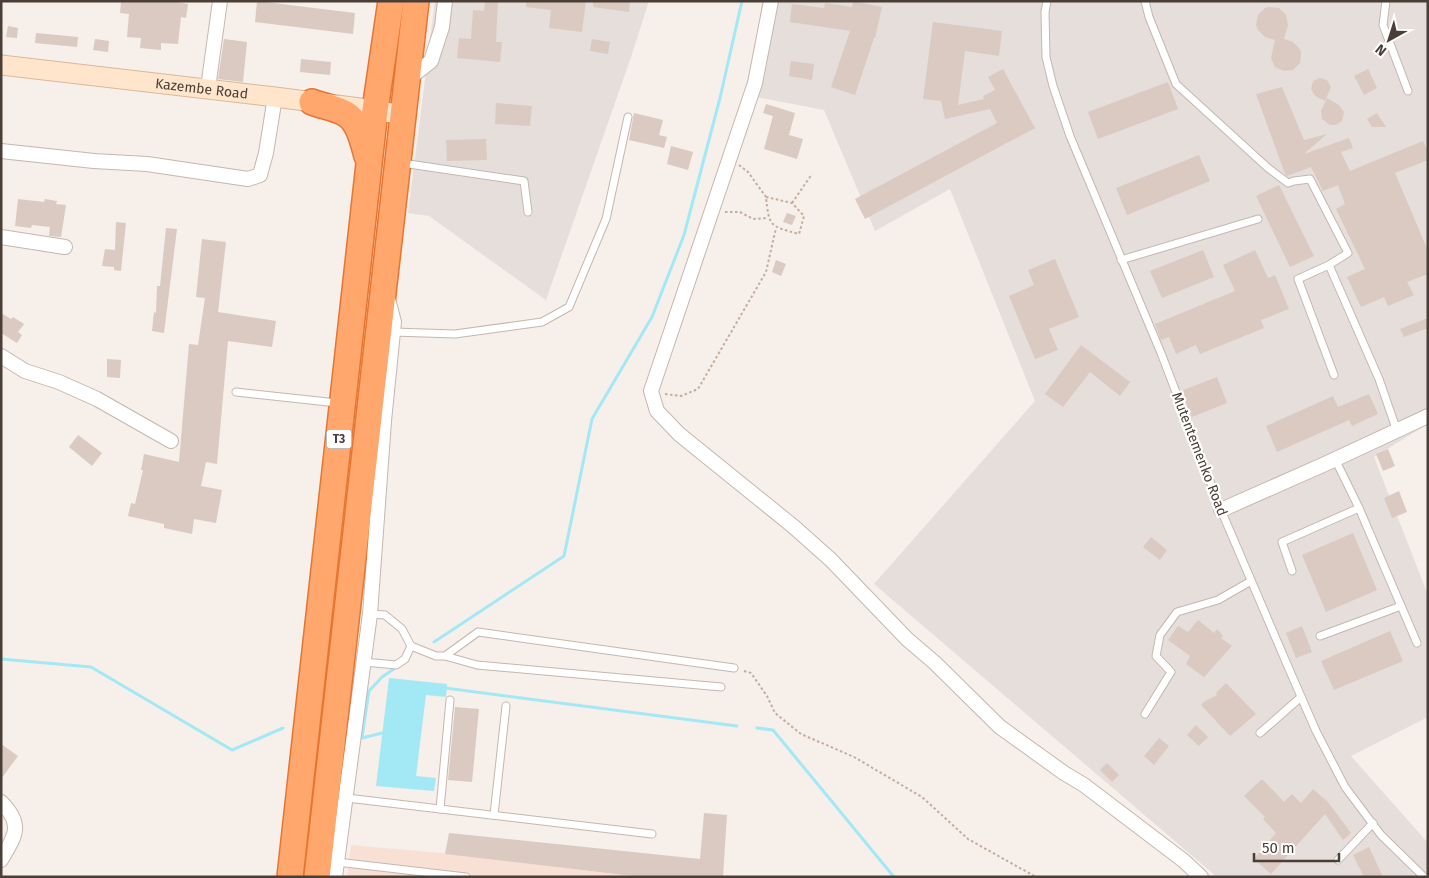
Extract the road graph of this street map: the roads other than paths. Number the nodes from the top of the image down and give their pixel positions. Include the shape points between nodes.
1 (220, 1) edge
2 (391, 1) edge
3 (416, 1) edge
4 (445, 1) edge
5 (771, 1) edge
6 (1047, 1) edge
7 (1145, 1) edge
8 (1386, 1) edge
9 (1, 65) edge
10 (380, 75) junction
11 (406, 82) junction
12 (208, 88) junction
13 (1408, 90) dead end
14 (275, 97) junction
15 (312, 102) junction
16 (348, 106) junction
17 (375, 110) junction
18 (402, 115) junction
19 (628, 117) dead end
20 (1, 151) edge
21 (397, 162) junction
22 (369, 166) junction
23 (528, 212) dead end
24 (1258, 219) dead end
25 (1, 237) edge
26 (65, 247) dead end
27 (1122, 260) junction
28 (1329, 265) junction
29 (383, 281) junction
30 (393, 332) junction
31 (1, 356) edge
32 (1334, 375) dead end
33 (236, 392) dead end
34 (343, 403) junction
35 (1428, 416) edge
36 (1397, 431) junction
37 (171, 441) dead end
38 (1335, 459) junction
39 (1358, 508) junction
40 (1221, 510) junction
41 (1292, 571) dead end
42 (1251, 580) junction
43 (1401, 606) junction
44 (370, 614) junction
45 (1320, 636) dead end
46 (1417, 643) dead end
47 (410, 646) junction
48 (444, 656) junction
49 (364, 662) junction
50 (734, 668) road end
51 (721, 687) dead end
52 (1301, 697) junction
53 (450, 700) dead end
54 (506, 706) dead end
55 (1145, 714) dead end
56 (1260, 733) dead end
57 (347, 798) junction
58 (1, 802) edge
59 (440, 809) junction
60 (494, 816) junction
61 (1373, 823) junction
62 (652, 834) dead end
63 (1, 860) edge
64 (1338, 860) dead end
65 (328, 871) edge
66 (290, 877) edge
67 (466, 877) edge
68 (1201, 877) edge
69 (1424, 877) edge

1 - 12 street
2 - 10 highway, T3
3 - 11 highway, T3
4 - 11 street via 442,27 431,62
5 - 68 street via 755,83 651,391 656,412 831,560 1000,728 1084,785
6 - 27 lane, Mutentemenko Road via 1046,57 1053,86 1070,136
7 - 28 lane via 1176,84 1288,183 1310,179 1348,254
8 - 13 lane via 1383,25
9 - 12 main road, Kazembe Road
10 - 16 highway via 362,97
10 - 17 highway, T3
11 - 18 highway, T3
12 - 14 main road, Kazembe Road
14 - 15 main road, Kazembe Road
14 - 20 street via 260,175 248,179 147,164
15 - 16 main road, Kazembe Road
15 - 22 highway via 347,114 362,138
16 - 17 main road, Kazembe Road
17 - 18 main road, Kazembe Road
17 - 22 highway, T3
18 - 21 highway, T3
19 - 30 lane via 606,219 569,307 542,322 455,334
21 - 23 lane via 524,181
21 - 29 highway, T3
22 - 34 highway, T3
24 - 27 lane
25 - 26 street
27 - 40 lane, Mutentemenko Road
28 - 32 lane via 1298,279
28 - 36 lane via 1379,379
29 - 30 street via 394,322
29 - 65 highway, T3
30 - 44 street
31 - 37 street via 26,371 97,399
33 - 34 lane
34 - 66 highway, T3
35 - 36 street
36 - 38 street
38 - 39 lane
38 - 40 street
39 - 41 lane via 1282,542
39 - 43 lane
40 - 42 lane, Mutentemenko Road
42 - 52 lane, Mutentemenko Road
42 - 55 lane via 1218,600 1177,612 1160,635 1156,656 1171,672
43 - 45 lane
43 - 46 lane
44 - 47 lane via 384,615 402,629
44 - 49 street
47 - 48 lane
47 - 49 lane via 405,659 396,665
48 - 50 lane via 478,632
48 - 51 lane via 477,664
49 - 57 street
52 - 56 lane
52 - 61 lane, Mutentemenko Road via 1345,787
53 - 59 lane
54 - 60 lane
57 - 59 lane
57 - 65 street
58 - 63 street via 9,810 16,828
59 - 60 lane
60 - 62 lane
61 - 64 lane
61 - 69 lane, Mutentemenko Road
65 - 67 lane

